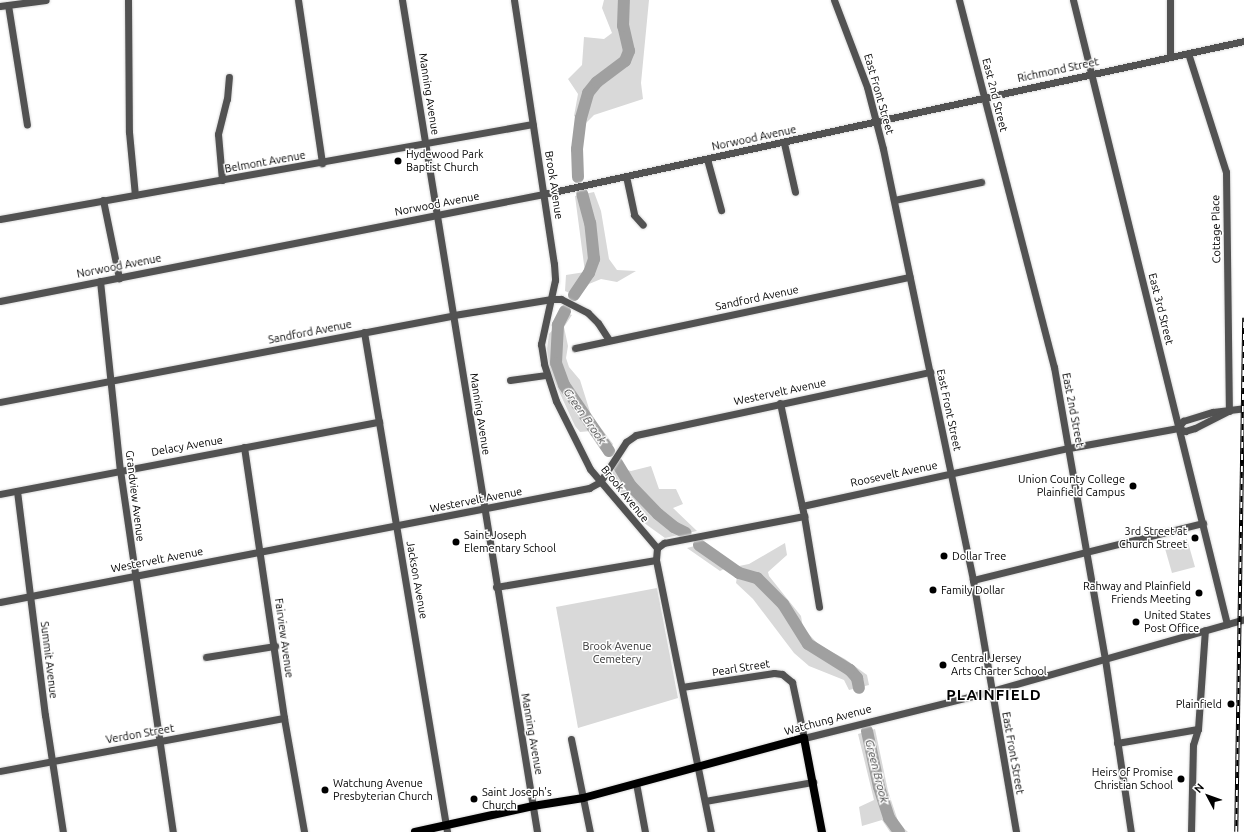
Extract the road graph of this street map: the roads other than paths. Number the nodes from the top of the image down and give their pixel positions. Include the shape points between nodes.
1 (46, 0) edge
2 (128, 0) edge
3 (298, 0) edge
4 (402, 0) edge
5 (514, 0) edge
6 (834, 0) edge
7 (959, 0) edge
8 (1073, 0) edge
9 (1170, 0) edge
10 (8, 5) junction
11 (0, 6) edge
12 (1244, 41) edge
13 (1188, 53) junction
14 (1170, 57) junction
15 (1092, 74) junction
16 (229, 77) dead end
17 (985, 98) junction
18 (876, 121) junction
19 (533, 124) junction
20 (27, 125) dead end
21 (426, 143) junction
22 (784, 143) junction
23 (707, 160) junction
24 (322, 163) junction
25 (626, 176) junction
26 (222, 180) junction
27 (981, 182) dead end
28 (795, 192) dead end
29 (544, 194) junction
30 (135, 195) junction
31 (103, 200) junction
32 (894, 200) junction
33 (721, 210) dead end
34 (437, 215) junction
35 (0, 219) edge
36 (644, 225) dead end
37 (119, 278) junction
38 (910, 278) junction
39 (100, 281) junction
40 (552, 299) junction
41 (0, 301) edge
42 (454, 315) junction
43 (364, 332) junction
44 (609, 340) junction
45 (575, 348) dead end
46 (930, 372) junction
47 (547, 375) junction
48 (510, 380) dead end
49 (111, 381) junction
50 (0, 402) edge
51 (780, 403) junction
52 (1244, 408) edge
53 (1229, 411) junction
54 (379, 422) junction
55 (1178, 428) junction
56 (244, 447) junction
57 (1069, 448) junction
58 (120, 470) junction
59 (951, 473) junction
60 (600, 482) junction
61 (17, 491) junction
62 (0, 494) edge
63 (802, 506) junction
64 (485, 510) junction
65 (804, 516) junction
66 (1203, 523) junction
67 (396, 526) junction
68 (657, 548) junction
69 (260, 552) junction
70 (1087, 552) junction
71 (656, 560) junction
72 (134, 575) junction
73 (973, 580) junction
74 (496, 587) junction
75 (29, 596) junction
76 (0, 602) edge
77 (819, 607) dead end
78 (1244, 619) edge
79 (1227, 624) junction
80 (1205, 630) junction
81 (275, 646) junction
82 (206, 657) dead end
83 (1105, 659) junction
84 (682, 687) junction
85 (992, 692) junction
86 (284, 718) junction
87 (1198, 729) junction
88 (804, 738) junction
89 (571, 739) dead end
90 (160, 742) junction
91 (1117, 743) junction
92 (51, 761) junction
93 (698, 766) junction
94 (0, 771) edge
95 (812, 782) junction
96 (636, 783) junction
97 (583, 798) junction
98 (705, 801) junction
99 (532, 806) junction
100 (446, 829) edge
101 (63, 832) edge
102 (173, 832) edge
103 (304, 832) edge
104 (415, 832) edge
105 (537, 832) edge
106 (590, 832) edge
107 (645, 832) edge
108 (711, 832) edge
109 (822, 832) edge
110 (1016, 832) edge
111 (1131, 832) edge
112 (1191, 832) edge

1 - 10 street
2 - 30 street via 129,132
3 - 24 street
4 - 21 street, Manning Avenue
5 - 19 street, Brook Avenue
6 - 18 street, East Front Street via 862,71
7 - 17 street, East 2nd Street
8 - 15 street, East 3rd Street
9 - 14 street
10 - 11 street
10 - 20 street
12 - 13 street, Richmond Street
13 - 14 street, Richmond Street
13 - 53 street, Cottage Place via 1226,172
14 - 15 street, Richmond Street
15 - 17 street, Richmond Street
15 - 55 street, East 3rd Street
16 - 26 street via 227,99 218,134
17 - 18 street, Richmond Street
17 - 57 street, East 2nd Street via 1054,367
18 - 22 street, Norwood Avenue
18 - 32 street, East Front Street
19 - 21 street, Belmont Avenue
19 - 29 street, Brook Avenue
21 - 24 street, Belmont Avenue
21 - 34 street, Manning Avenue
22 - 23 street, Norwood Avenue
22 - 28 street
23 - 25 street, Norwood Avenue
23 - 33 street
24 - 26 street, Belmont Avenue
25 - 29 street, Norwood Avenue
25 - 36 street via 634,215
26 - 30 street, Belmont Avenue
27 - 32 street
29 - 34 street, Norwood Avenue
29 - 40 street, Brook Avenue via 554,264
30 - 31 street, Belmont Avenue
31 - 35 street, Belmont Avenue
31 - 37 street
32 - 38 street, East Front Street
34 - 37 street, Norwood Avenue
34 - 42 street, Manning Avenue
37 - 39 street, Norwood Avenue
38 - 44 street, Sandford Avenue
38 - 46 street, East Front Street
39 - 41 street, Norwood Avenue
39 - 49 street, Grandview Avenue
40 - 42 street, Sandford Avenue
40 - 44 street, Sandford Avenue via 561,299 579,307 598,323
40 - 47 street, Brook Avenue via 543,326 541,344
42 - 43 street, Sandford Avenue
42 - 64 street, Manning Avenue
43 - 49 street, Sandford Avenue
43 - 54 street, Jackson Avenue
44 - 45 street, Sandford Avenue
46 - 51 street, Westervelt Avenue
46 - 59 street, East Front Street
47 - 48 street
47 - 60 street, Brook Avenue via 556,401 581,453
49 - 50 street, Sandford Avenue
49 - 58 street, Grandview Avenue
51 - 60 street, Westervelt Avenue via 636,435 626,442
51 - 63 street
52 - 53 street, Roosevelt Avenue
53 - 55 street, Roosevelt Avenue via 1195,428 1185,431
54 - 56 street, Delacy Avenue
54 - 67 street, Jackson Avenue
55 - 57 street, Roosevelt Avenue
55 - 66 street, East 3rd Street
56 - 58 street, Delacy Avenue
56 - 69 street, Fairview Avenue
57 - 59 street, Roosevelt Avenue
57 - 70 street, East 2nd Street
58 - 61 street, Delacy Avenue
58 - 72 street, Grandview Avenue
59 - 63 street, Roosevelt Avenue
59 - 73 street, East Front Street
60 - 64 street, Westervelt Avenue via 589,488
60 - 68 street, Brook Avenue
61 - 62 street, Delacy Avenue
61 - 75 street, Summit Avenue
63 - 65 street
64 - 67 street, Westervelt Avenue
64 - 74 street, Manning Avenue
65 - 68 street via 673,542
65 - 77 street
66 - 70 street
66 - 79 street, East 3rd Street
67 - 69 street, Westervelt Avenue
67 - 100 street, Jackson Avenue
68 - 71 street
69 - 72 street, Westervelt Avenue
69 - 81 street, Fairview Avenue
70 - 73 street
70 - 83 street, East 2nd Street
71 - 74 street
71 - 84 street
72 - 75 street, Westervelt Avenue
72 - 90 street, Grandview Avenue
73 - 85 street, East Front Street
74 - 99 street, Manning Avenue
75 - 76 street, Westervelt Avenue
75 - 92 street, Summit Avenue
78 - 79 street, Watchung Avenue
79 - 80 street, Watchung Avenue
80 - 83 street, Watchung Avenue
80 - 87 street
81 - 82 street
81 - 86 street, Fairview Avenue
83 - 85 street, Watchung Avenue
83 - 91 street, East 2nd Street
84 - 88 street, Pearl Street via 774,673 782,674 792,682
84 - 93 street
85 - 88 street, Watchung Avenue via 860,722
85 - 110 street, East Front Street
86 - 90 street, Verdon Street
86 - 103 street, Fairview Avenue
87 - 91 street
87 - 112 street via 1193,745
88 - 93 main road, Watchung Avenue
88 - 95 main road, Pearl Street
89 - 97 street
90 - 92 street, Verdon Street
90 - 102 street, Grandview Avenue
91 - 111 street, East 2nd Street
92 - 94 street, Verdon Street
92 - 101 street, Summit Avenue
93 - 96 main road, Watchung Avenue
93 - 98 street
95 - 98 street
95 - 109 main road, Pearl Street
96 - 97 main road, Watchung Avenue
96 - 107 street
97 - 99 main road, Watchung Avenue
97 - 106 street
98 - 108 street
99 - 100 main road, Watchung Avenue
99 - 105 street, Manning Avenue
100 - 104 main road, Watchung Avenue

